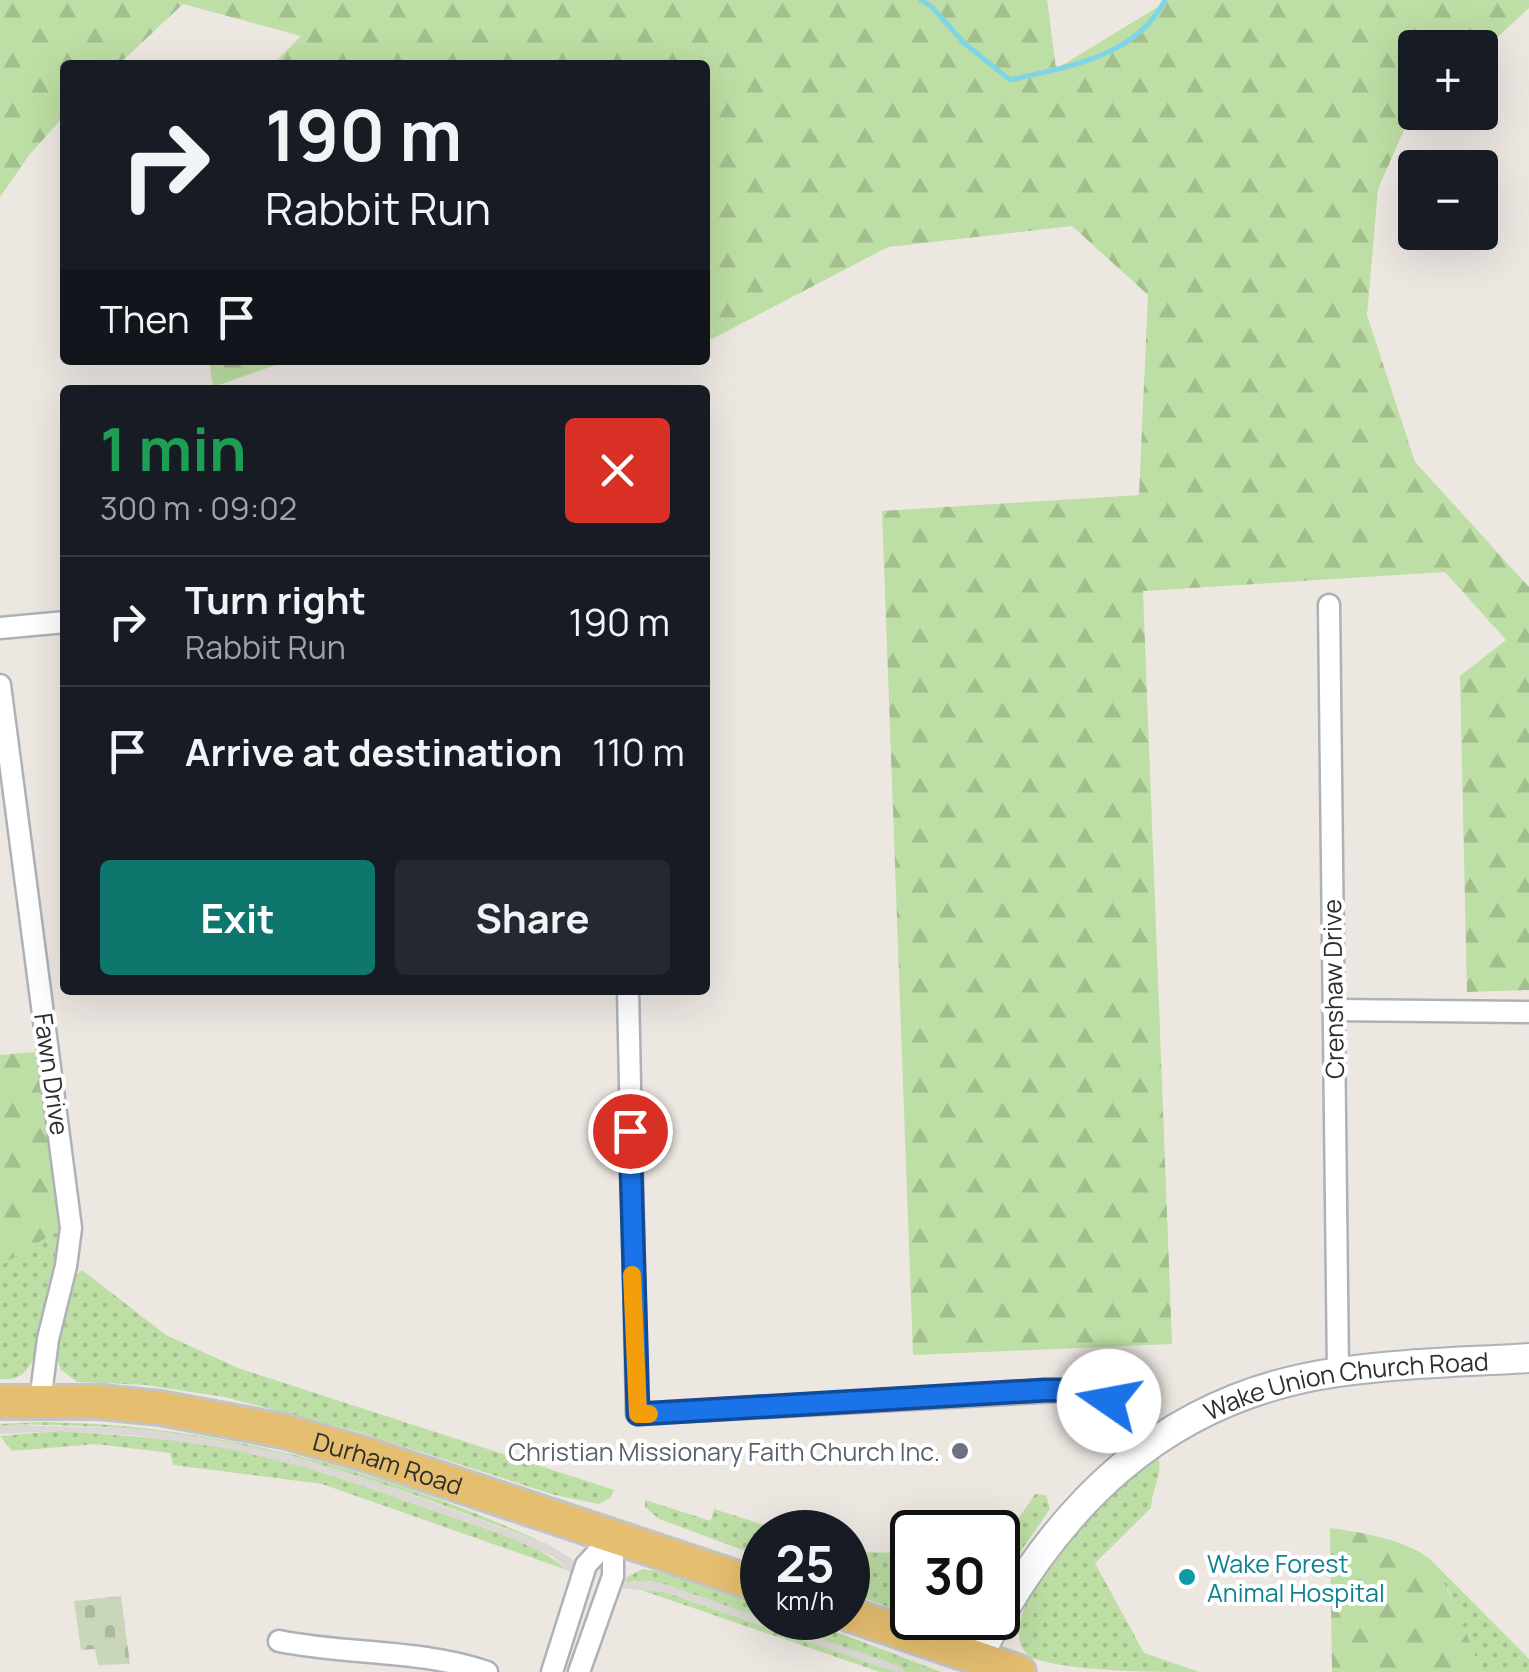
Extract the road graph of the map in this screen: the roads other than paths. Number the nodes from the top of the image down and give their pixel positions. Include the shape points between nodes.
1 (1330, 605) dead end
2 (60, 622) edge
3 (0, 628) edge
4 (0, 685) edge
5 (628, 995) edge
6 (1333, 1010) junction
7 (1529, 1012) edge
8 (1529, 1358) edge
9 (1338, 1372) junction
10 (0, 1402) edge
11 (40, 1402) junction
12 (1150, 1444) junction
13 (613, 1536) junction
14 (740, 1579) edge
15 (870, 1621) edge
16 (279, 1642) dead end
17 (978, 1658) junction
18 (487, 1672) edge
19 (552, 1672) edge
20 (579, 1672) edge
21 (1019, 1672) edge

1 - 6 street, Crenshaw Drive
2 - 3 street
4 - 11 street, Fawn Drive via 71,1228
5 - 12 street via 638,1414 1076,1390 1109,1401 1135,1420
6 - 7 street
6 - 9 street, Crenshaw Drive
8 - 9 street, Wake Union Church Road
9 - 12 street, Wake Union Church Road via 1226,1401
10 - 11 main road, Durham Road
11 - 13 main road, Durham Road via 160,1408 284,1431
12 - 17 street, Wake Union Church Road via 1104,1482 1046,1546
13 - 14 main road, Durham Road
13 - 19 street via 586,1566
13 - 20 street via 613,1576
15 - 17 main road
16 - 18 street via 410,1654
17 - 21 main road

